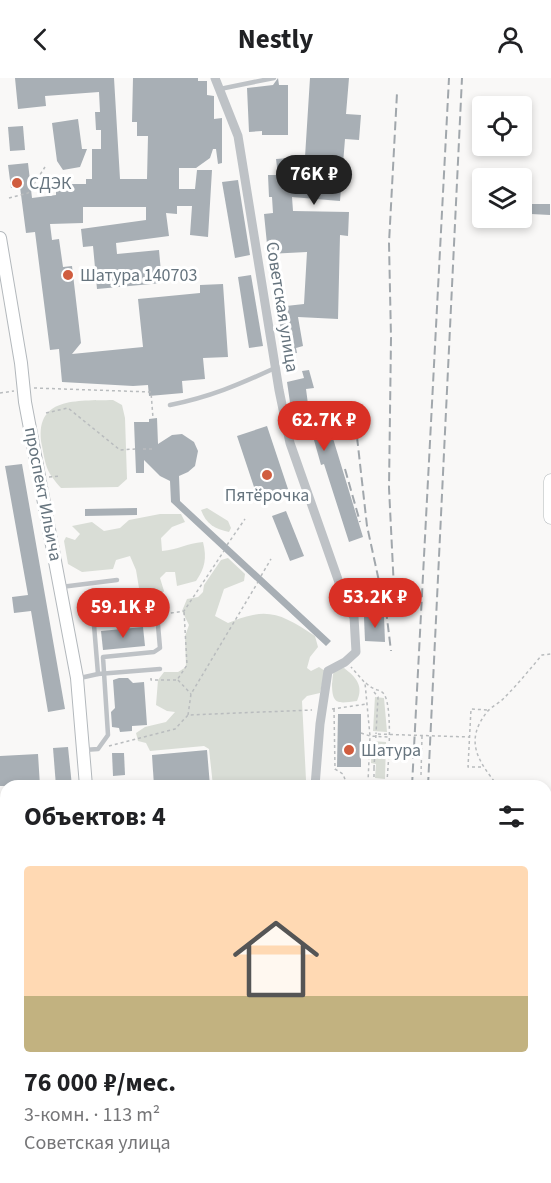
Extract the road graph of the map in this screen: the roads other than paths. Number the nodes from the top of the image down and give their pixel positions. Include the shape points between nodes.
1 (215, 78) edge
2 (241, 78) edge
3 (274, 78) edge
4 (241, 85) junction
5 (220, 89) junction
6 (0, 238) edge
7 (275, 368) junction
8 (170, 405) dead end
9 (551, 481) edge
10 (551, 517) edge
11 (117, 580) dead end
12 (61, 587) junction
13 (160, 669) dead end
14 (101, 674) junction
15 (77, 678) junction
16 (83, 750) junction
17 (86, 780) edge
18 (316, 780) edge

1 - 5 street, Советская улица
2 - 4 lane
3 - 4 lane
4 - 5 lane
5 - 7 street, Советская улица via 240,147
6 - 12 street, проспект Ильича via 31,435
7 - 8 lane via 226,391
7 - 18 street, Советская улица via 290,443 354,617 356,652 327,671
9 - 10 main road
11 - 12 lane
12 - 15 street, проспект Ильича
13 - 14 lane
14 - 14 lane via 102,657 154,652 160,648 158,625 153,620 113,619 94,625
14 - 15 lane
14 - 16 lane via 108,735 98,749
15 - 16 street, проспект Ильича
16 - 17 street, проспект Ильича

